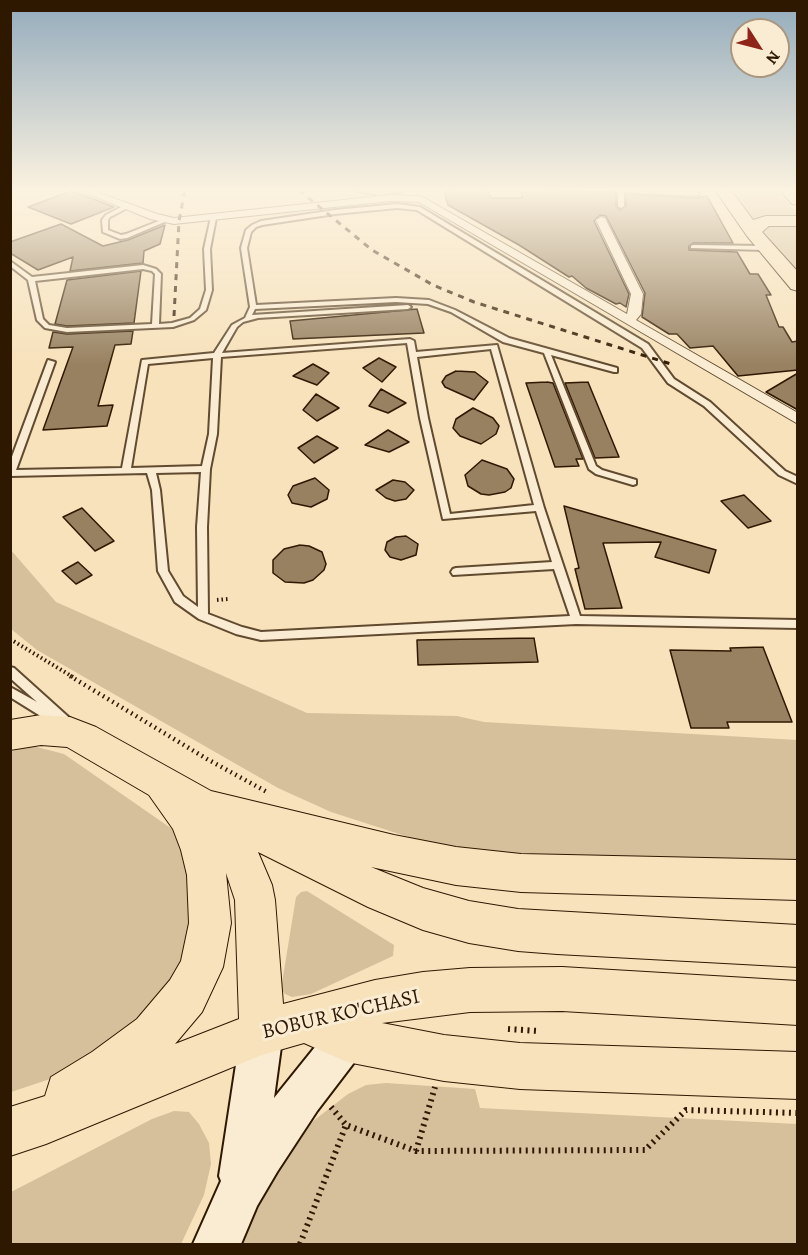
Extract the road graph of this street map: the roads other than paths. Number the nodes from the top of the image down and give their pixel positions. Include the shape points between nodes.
1 (765, 248) edge
2 (207, 249) edge
3 (244, 249) edge
4 (485, 249) edge
5 (506, 249) edge
6 (615, 249) edge
7 (10, 262) edge
8 (31, 279) junction
9 (798, 285) edge
10 (253, 307) junction
11 (408, 307) dead end
12 (248, 317) junction
13 (628, 321) junction
14 (155, 326) junction
15 (506, 340) junction
16 (494, 347) junction
17 (547, 353) junction
18 (217, 355) junction
19 (412, 355) junction
20 (51, 362) dead end
21 (614, 370) dead end
22 (798, 420) edge
23 (206, 469) junction
24 (126, 470) junction
25 (151, 470) junction
26 (11, 471) edge
27 (798, 481) edge
28 (633, 482) dead end
29 (539, 508) junction
30 (558, 564) junction
31 (456, 572) dead end
32 (203, 616) junction
33 (576, 620) junction
34 (798, 624) edge
35 (10, 671) edge
36 (10, 692) edge
37 (10, 735) edge
38 (84, 738) junction
39 (154, 779) junction
40 (204, 807) junction
41 (798, 880) edge
42 (789, 946) edge
43 (375, 1002) junction
44 (797, 1003) edge
45 (283, 1027) junction
46 (346, 1039) junction
47 (798, 1076) edge
48 (10, 1122) edge
49 (10, 1132) edge
50 (241, 1190) junction
51 (217, 1245) edge

1 - 9 main road
2 - 14 lane via 209,290 203,310 192,319
3 - 10 lane
4 - 27 lane via 645,346 670,381 707,404 782,473
5 - 13 street
6 - 13 street via 637,294 635,314
7 - 8 lane
8 - 14 lane via 40,320 47,327 67,330
8 - 14 lane via 143,267 154,270 158,274
10 - 12 lane
10 - 15 lane via 429,302
11 - 12 lane
12 - 18 lane via 234,326
13 - 22 street
15 - 16 lane
15 - 17 lane
16 - 19 lane
16 - 29 lane
17 - 21 lane
17 - 28 lane via 592,467
18 - 19 lane via 410,341
18 - 23 lane via 213,434
18 - 24 lane via 145,362
19 - 29 lane via 446,517
20 - 26 lane
23 - 25 lane
23 - 32 lane
24 - 25 lane
24 - 26 lane
25 - 32 lane via 163,571 179,599
29 - 30 lane
30 - 31 lane
30 - 33 lane
32 - 33 lane via 240,632 261,636
33 - 34 lane
35 - 38 lane
36 - 38 lane
37 - 38 main road via 56,730
38 - 39 main road
39 - 40 main road
39 - 48 main road via 188,818 204,862 211,912 201,967 176,1010 139,1047 78,1089
40 - 41 main road via 456,866 521,873
40 - 42 main road via 362,884 445,916 518,930
40 - 45 main road via 236,847 252,885
43 - 44 main road, BOBUR KO'CHASI via 423,994 527,989
43 - 45 main road, BOBUR KO'CHASI
43 - 46 main road
45 - 46 main road
45 - 49 main road, BOBUR KO'CHASI
45 - 50 main road
46 - 47 main road via 444,1058 520,1066
46 - 50 main road via 281,1125
50 - 51 main road

